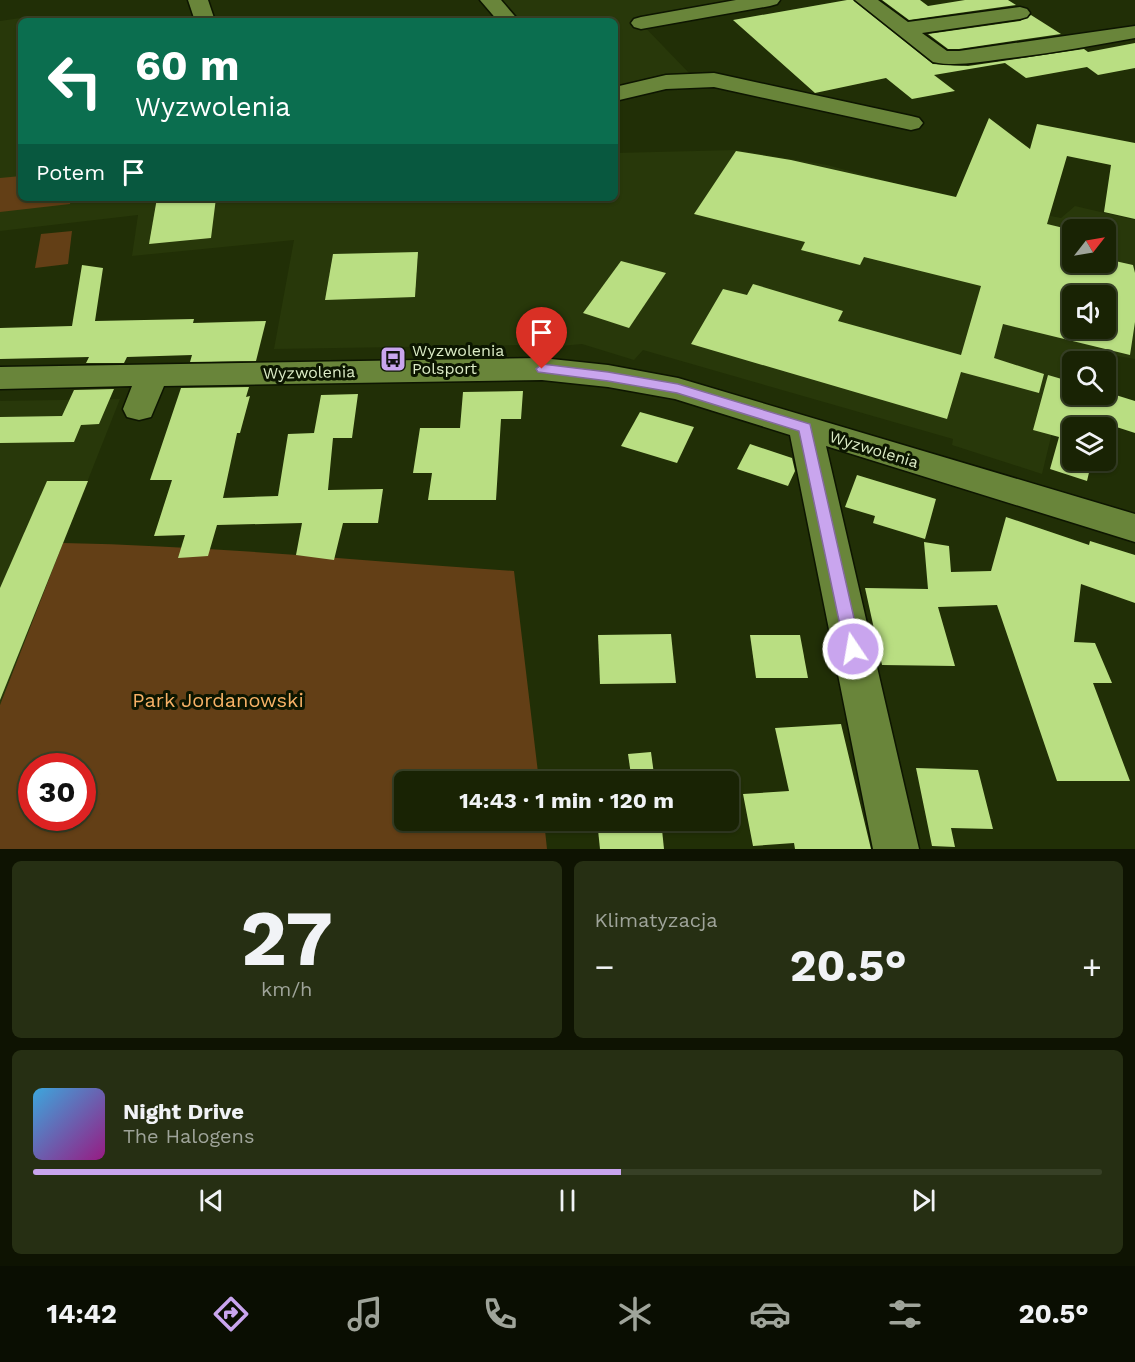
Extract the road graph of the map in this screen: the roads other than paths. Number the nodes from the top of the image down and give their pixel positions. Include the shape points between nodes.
1 (198, 0) edge
2 (490, 0) edge
3 (770, 0) edge
4 (865, 0) edge
5 (1020, 13) dead end
6 (204, 18) edge
7 (506, 18) edge
8 (641, 23) dead end
9 (903, 29) junction
10 (1135, 32) edge
11 (618, 92) edge
12 (911, 123) dead end
13 (152, 375) junction
14 (0, 378) edge
15 (139, 409) dead end
16 (806, 428) junction
17 (1135, 528) edge
18 (896, 849) edge

1 - 6 street
2 - 7 street
3 - 8 street
4 - 9 street
5 - 9 street
9 - 10 street via 941,57 959,58
11 - 12 street via 666,82 714,80
13 - 14 street, Wyzwolenia
13 - 15 street
13 - 16 street, Wyzwolenia via 542,369 678,389
16 - 17 street, Wyzwolenia
16 - 18 street

